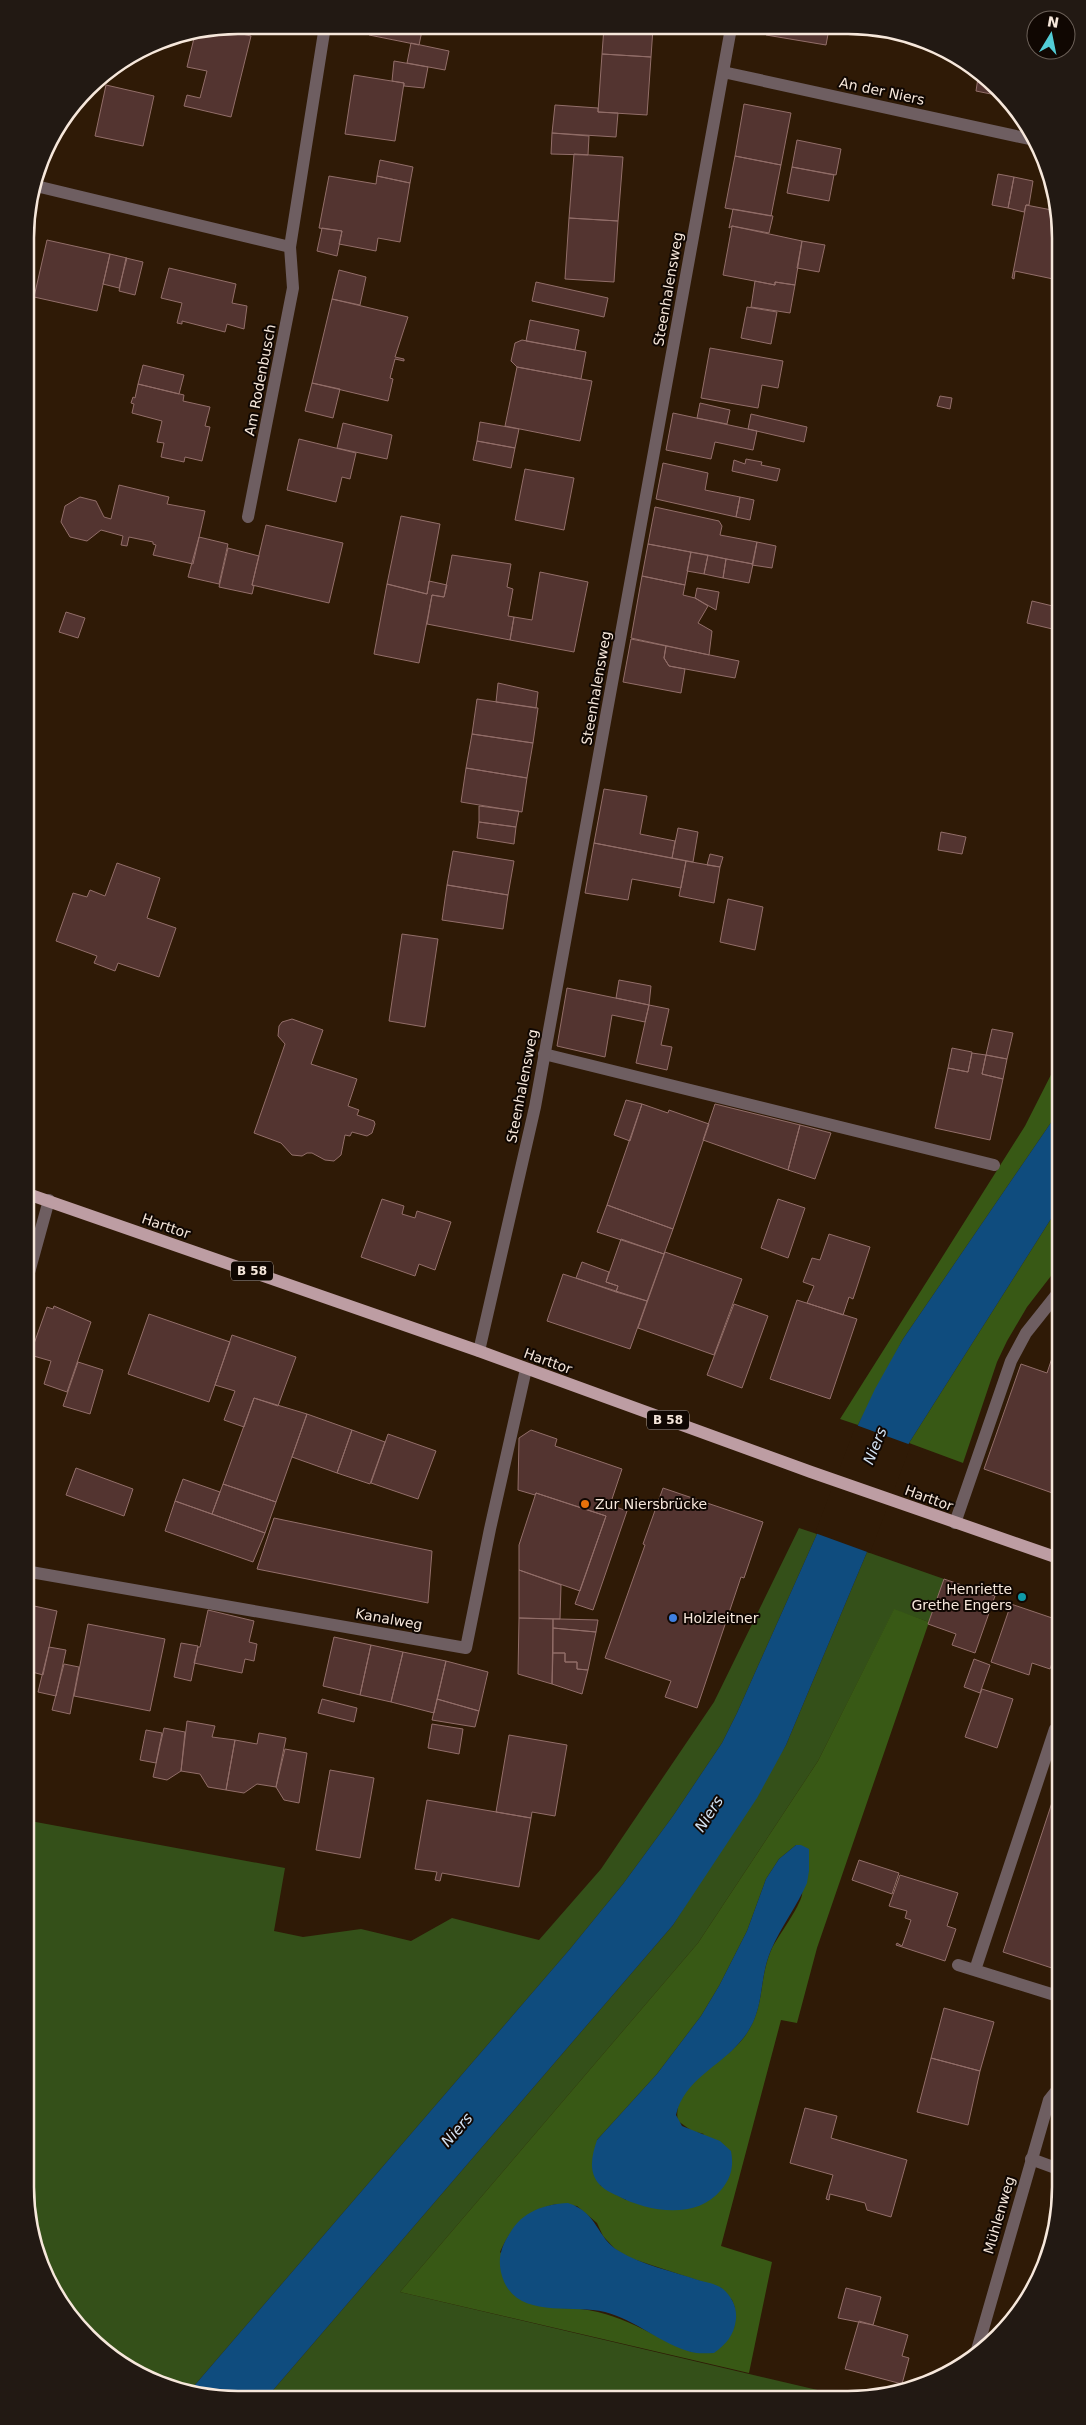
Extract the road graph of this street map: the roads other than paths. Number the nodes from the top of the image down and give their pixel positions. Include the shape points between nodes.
1 (324, 34) edge
2 (730, 34) edge
3 (723, 72) junction
4 (1026, 138) edge
5 (41, 187) edge
6 (290, 247) junction
7 (248, 518) dead end
8 (544, 1054) junction
9 (994, 1165) dead end
10 (34, 1196) edge
11 (49, 1200) junction
12 (34, 1254) edge
13 (1052, 1300) edge
14 (479, 1350) junction
15 (526, 1369) junction
16 (955, 1523) junction
17 (1052, 1556) edge
18 (34, 1572) edge
19 (1052, 1738) edge
20 (958, 1965) dead end
21 (975, 1970) junction
22 (1052, 1994) edge
23 (1052, 2095) edge
24 (1031, 2159) junction
25 (1052, 2167) edge
26 (977, 2346) edge

1 - 6 street, Am Rodenbusch
2 - 3 street, Steenhalensweg
3 - 4 street, An der Niers
3 - 8 street, Steenhalensweg
5 - 6 street
6 - 7 street, Am Rodenbusch via 293,288
8 - 9 street
8 - 14 street, Steenhalensweg via 535,1107
10 - 11 main road, Harttor / B 58
11 - 12 street
11 - 14 main road, Harttor / B 58
13 - 16 street via 1026,1333 1011,1361
14 - 15 main road, Harttor / B 58
15 - 16 main road, Harttor / B 58
15 - 18 street, Kanalweg via 466,1648
16 - 17 main road, Harttor / B 58
19 - 21 street
20 - 21 street
21 - 22 street
23 - 24 street, Mühlenweg
24 - 25 street
24 - 26 street, Mühlenweg

